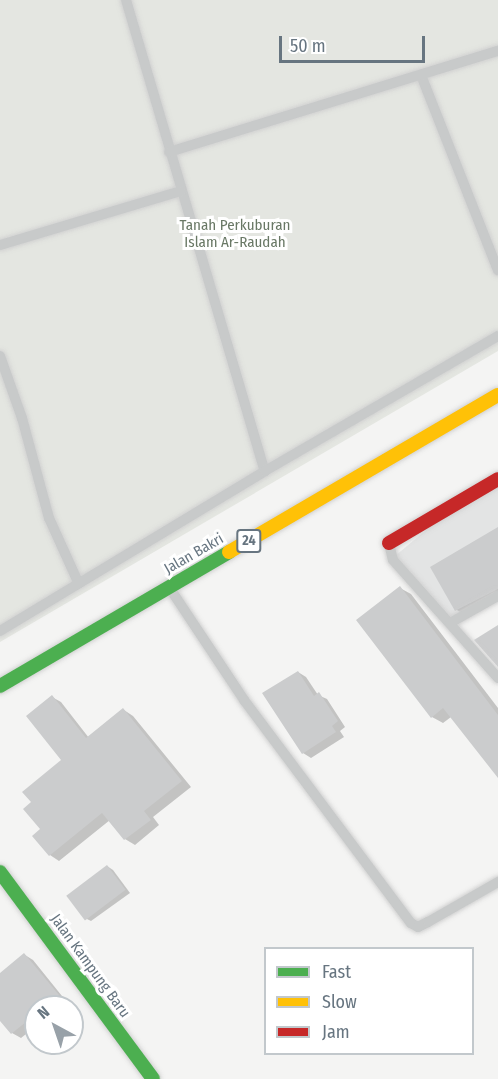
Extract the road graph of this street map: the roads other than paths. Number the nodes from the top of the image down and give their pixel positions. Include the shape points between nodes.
1 (126, 0) edge
2 (498, 51) edge
3 (421, 75) junction
4 (169, 152) junction
5 (181, 191) junction
6 (0, 245) edge
7 (498, 270) edge
8 (498, 336) edge
9 (0, 356) edge
10 (498, 395) edge
11 (265, 471) junction
12 (498, 479) edge
13 (389, 543) joint
14 (79, 584) junction
15 (169, 588) junction
16 (498, 596) edge
17 (450, 623) junction
18 (0, 631) edge
19 (498, 678) edge
20 (0, 686) edge
21 (0, 872) edge
22 (498, 882) edge
23 (153, 1079) edge

1 - 4 lane
2 - 3 lane
3 - 4 lane
3 - 7 lane
4 - 5 lane
5 - 6 lane
5 - 11 lane
8 - 11 lane
9 - 14 lane via 22,418 49,518
10 - 15 main road, Jalan Bakri / 24
11 - 14 lane
12 - 13 main road
13 - 17 lane via 393,560
14 - 18 lane
15 - 20 main road, Jalan Bakri / 24
15 - 22 lane via 244,700 411,922 418,927
16 - 17 lane
17 - 19 lane
21 - 23 main road, Jalan Kampung Baru

